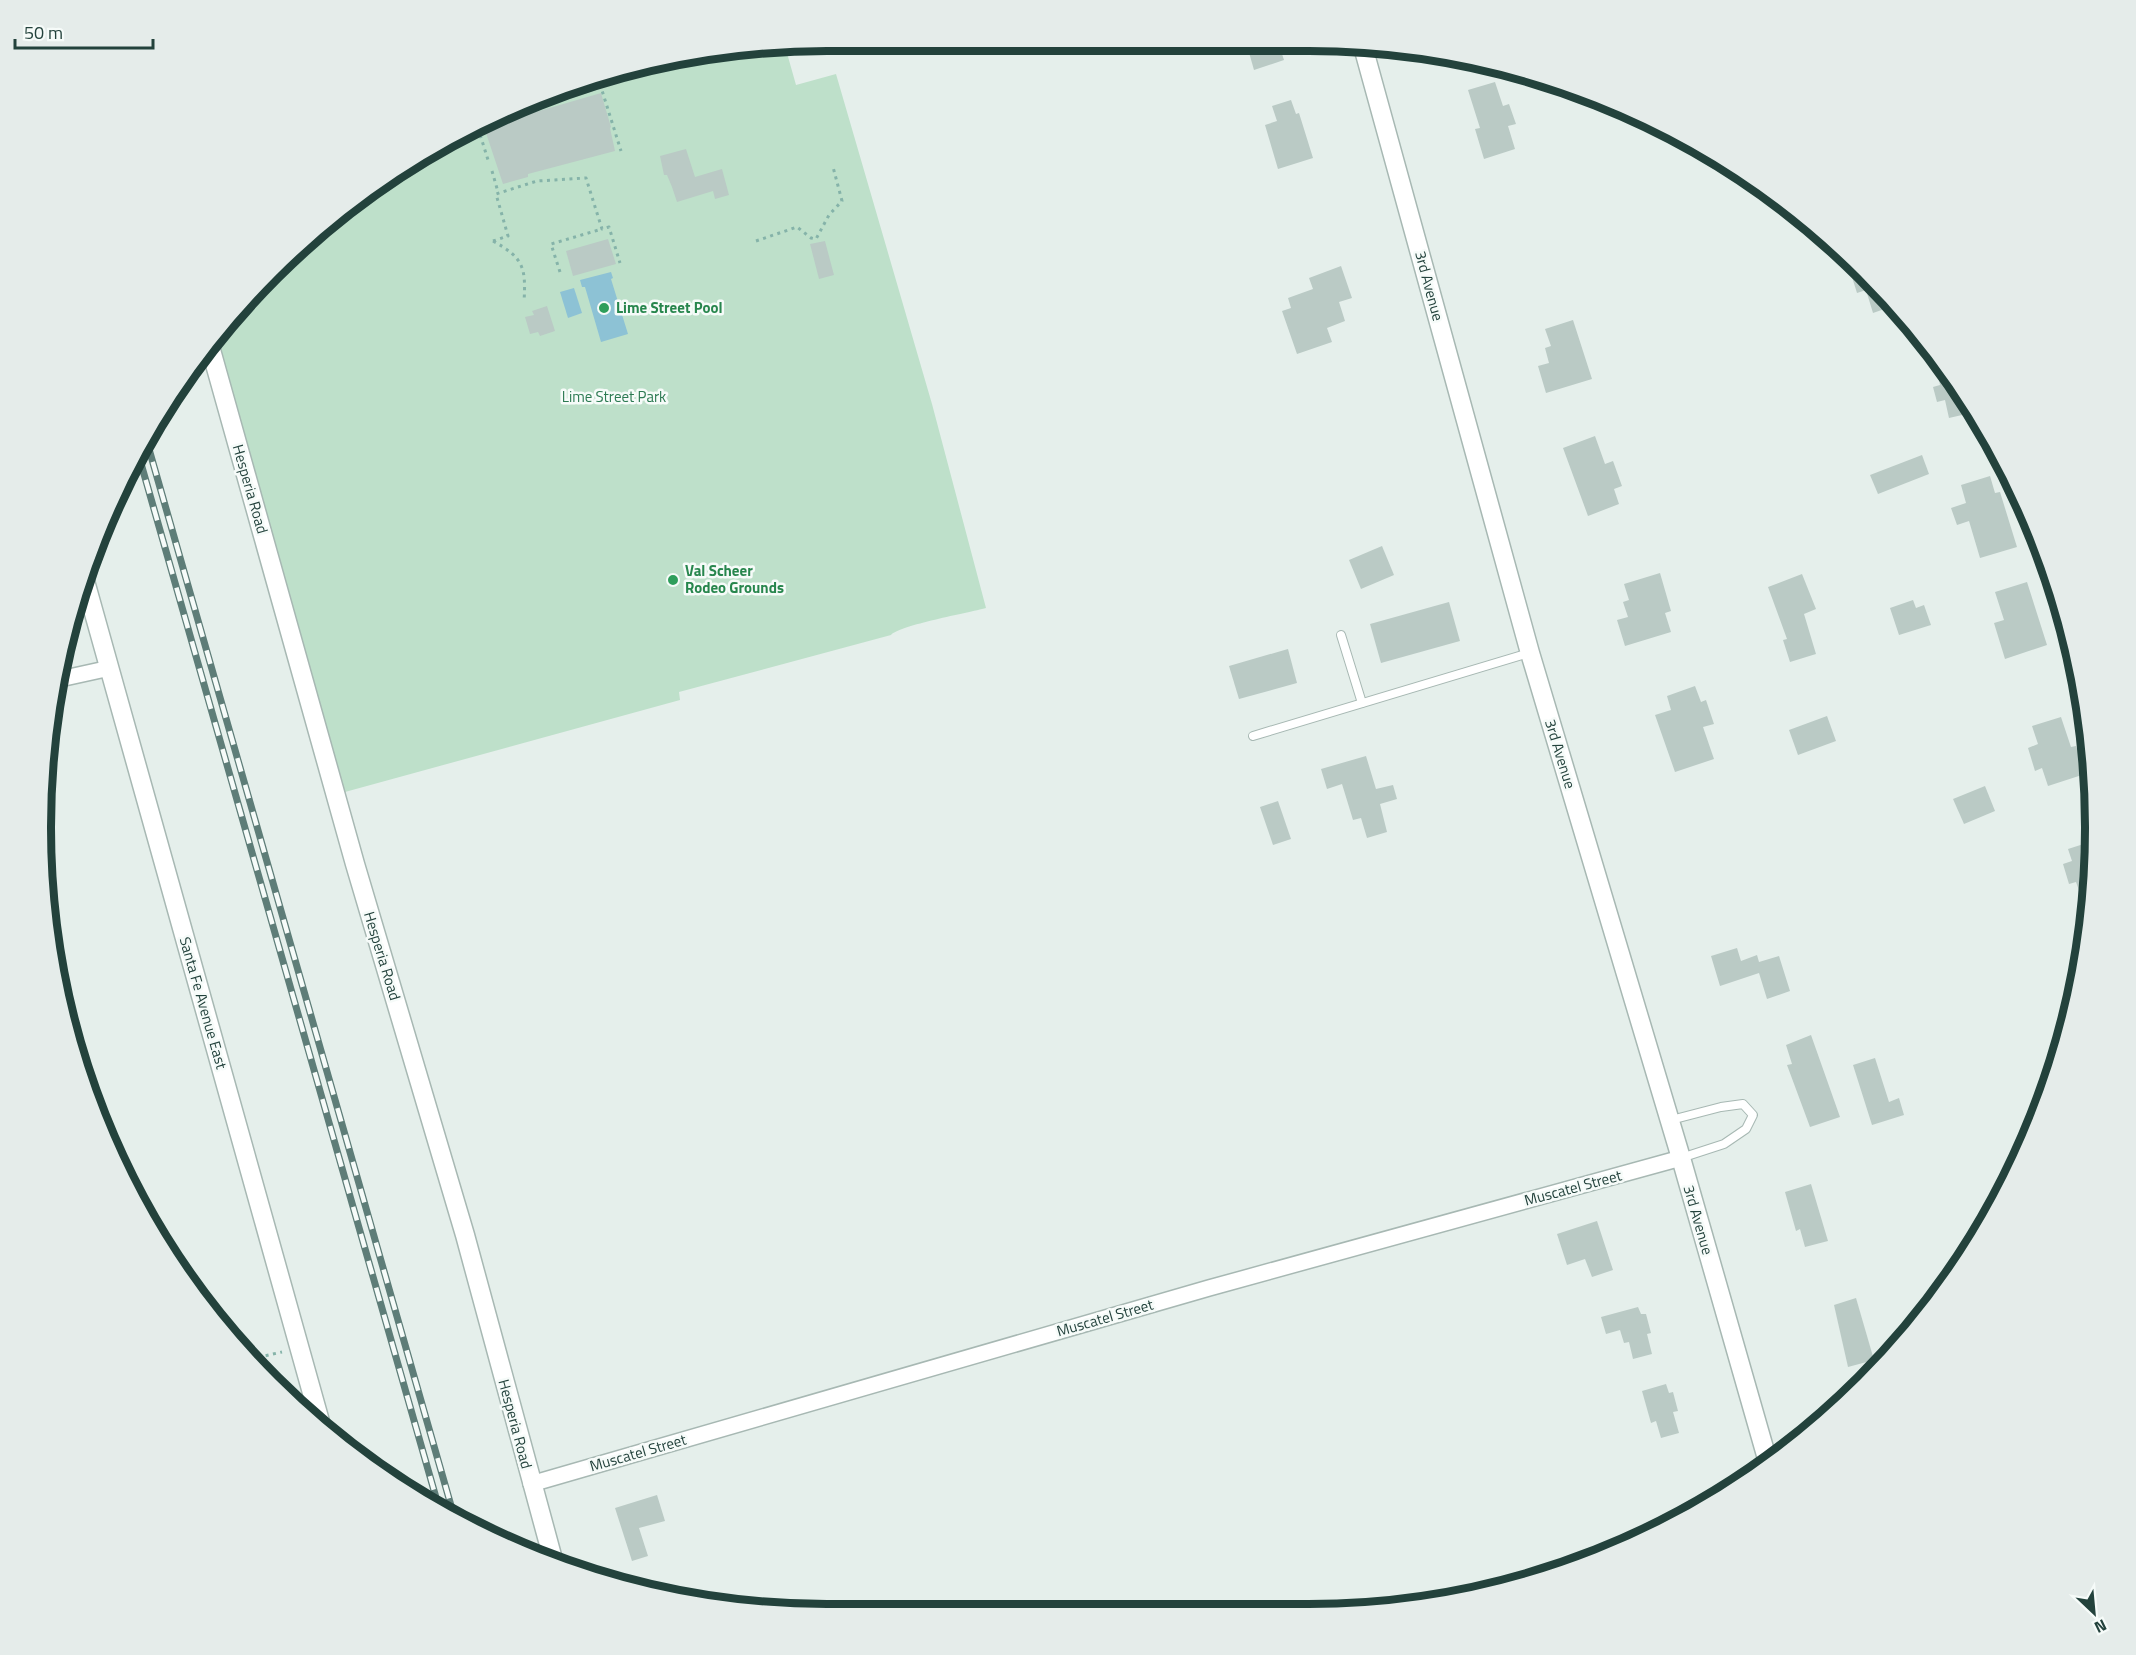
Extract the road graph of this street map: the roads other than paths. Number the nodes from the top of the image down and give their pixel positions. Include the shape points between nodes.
1 (1365, 54) edge
2 (212, 354) edge
3 (88, 591) edge
4 (1341, 635) dead end
5 (1530, 653) junction
6 (110, 668) junction
7 (66, 678) edge
8 (1362, 703) junction
9 (1253, 736) dead end
10 (1669, 1120) junction
11 (1681, 1158) junction
12 (317, 1412) edge
13 (1766, 1455) edge
14 (531, 1484) junction
15 (551, 1553) edge

1 - 5 street, 3rd Avenue
2 - 14 street, Hesperia Road via 355,864 465,1235
3 - 6 street, Santa Fe Avenue East
4 - 8 lane
5 - 8 lane
5 - 10 street, 3rd Avenue
6 - 7 street
6 - 12 street, Santa Fe Avenue East
8 - 9 lane
10 - 11 street, 3rd Avenue
10 - 11 lane via 1743,1104 1753,1115 1746,1129 1725,1144
11 - 13 street, 3rd Avenue
11 - 14 street, Muscatel Street via 1209,1288
14 - 15 street, Hesperia Road

